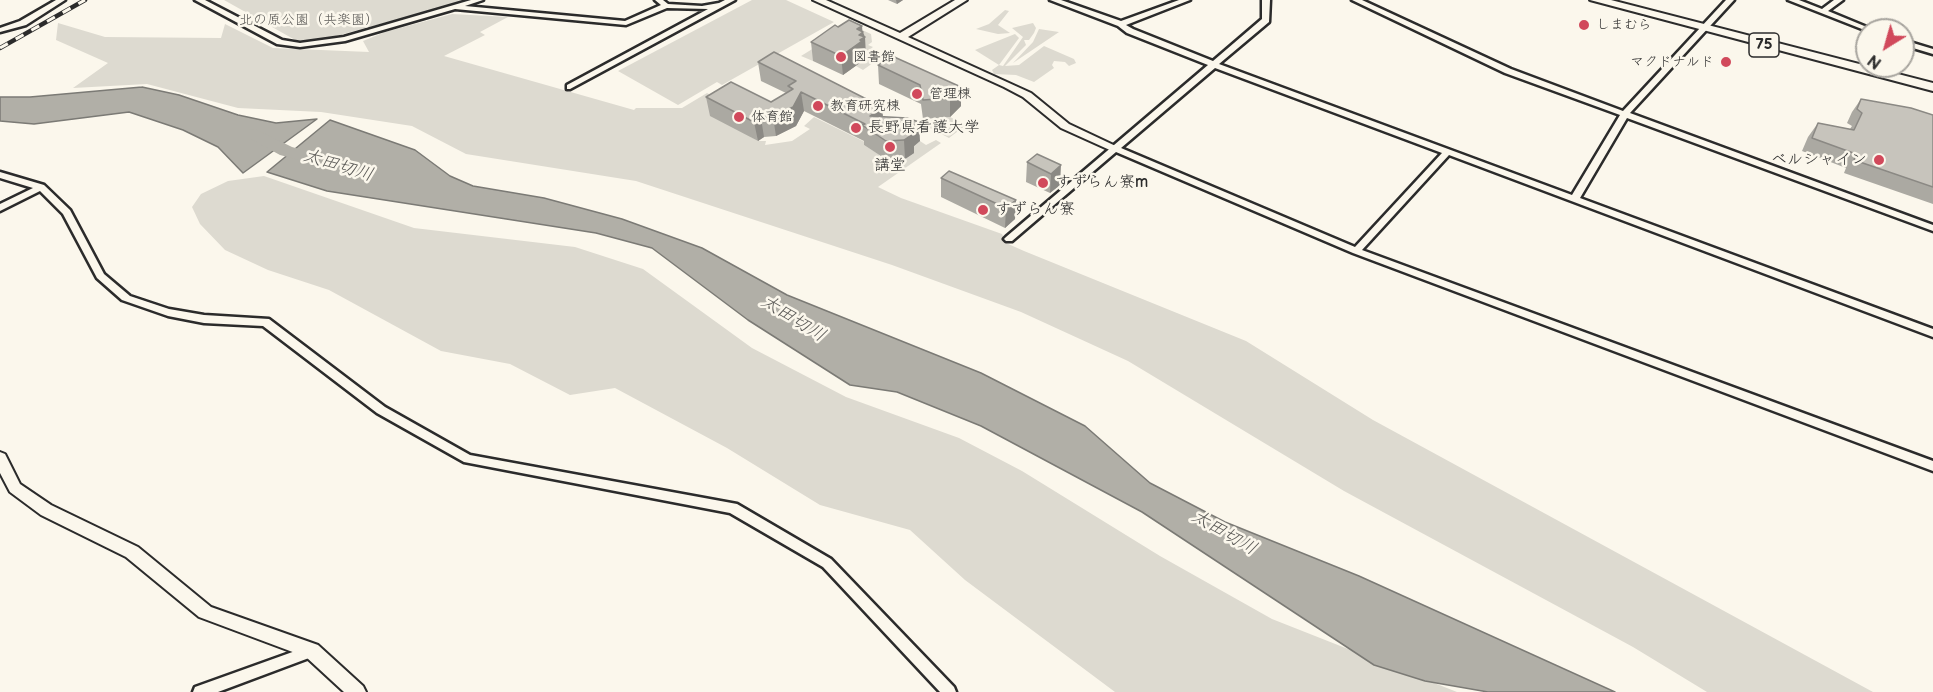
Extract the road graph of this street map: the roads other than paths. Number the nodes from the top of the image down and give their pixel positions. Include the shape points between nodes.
1 (61, 0) edge
2 (199, 0) edge
3 (478, 0) edge
4 (658, 0) edge
5 (731, 0) edge
6 (818, 0) edge
7 (962, 0) edge
8 (1054, 0) edge
9 (1266, 0) edge
10 (1356, 0) edge
11 (1596, 0) edge
12 (1730, 0) edge
13 (1792, 0) edge
14 (1839, 0) edge
15 (1179, 1) edge
16 (721, 5) junction
17 (666, 6) junction
18 (452, 8) junction
19 (1823, 12) junction
20 (1121, 24) junction
21 (1855, 25) edge
22 (1702, 28) junction
23 (0, 30) edge
24 (901, 37) junction
25 (1915, 46) edge
26 (1933, 52) edge
27 (1215, 65) junction
28 (570, 87) dead end
29 (1933, 87) edge
30 (1624, 115) junction
31 (1116, 149) junction
32 (1447, 152) junction
33 (0, 175) edge
34 (41, 187) junction
35 (1574, 200) junction
36 (0, 208) edge
37 (1933, 228) edge
38 (1009, 239) dead end
39 (1356, 251) junction
40 (1933, 333) edge
41 (0, 458) edge
42 (1933, 466) edge
43 (312, 651) junction
44 (200, 692) edge
45 (357, 692) edge
46 (950, 692) edge

1 - 23 street via 23,23
2 - 18 street via 280,42 300,45 345,39
3 - 18 street
4 - 17 street
5 - 16 street
6 - 24 street
7 - 24 street
8 - 20 street
9 - 27 street via 1266,20
10 - 30 street via 1508,70
11 - 22 main road, 75
12 - 22 street
13 - 19 street
14 - 19 street
15 - 20 street
16 - 17 street
16 - 28 street
17 - 18 street via 626,23
19 - 21 street
20 - 27 street
22 - 29 main road, 75
22 - 30 street
24 - 31 street via 1008,85 1065,126
25 - 26 street
27 - 31 street
27 - 32 street
30 - 35 street
30 - 37 street
31 - 38 street
31 - 39 street
32 - 35 street
32 - 39 street
33 - 34 street
34 - 36 street
34 - 46 street via 67,212 100,276 126,298 204,319 265,322 381,410 468,459 734,508 827,563
35 - 40 street
39 - 42 street
41 - 43 street via 15,489 46,510 132,552 205,612
43 - 44 street
43 - 45 street

